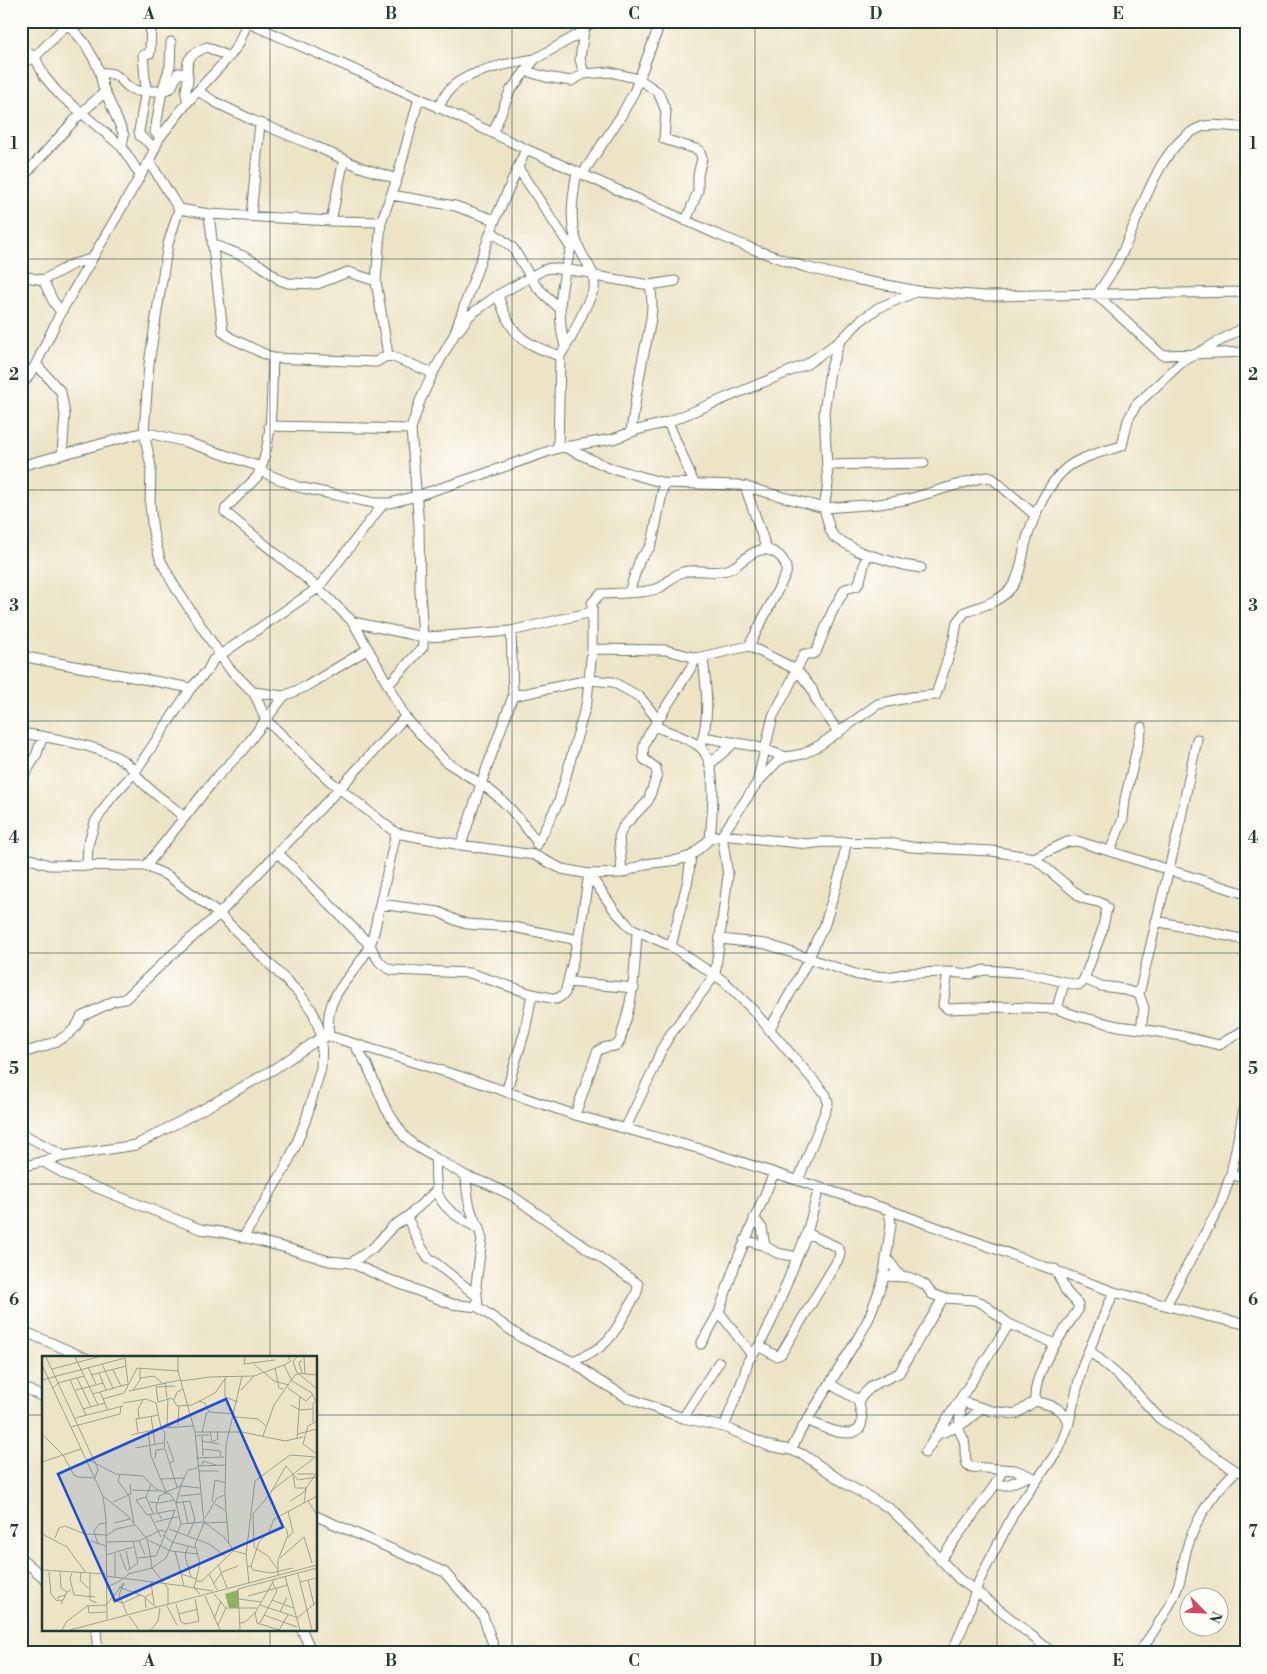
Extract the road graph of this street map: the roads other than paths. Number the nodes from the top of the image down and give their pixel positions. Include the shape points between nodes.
1 (151, 21) edge
2 (661, 21) edge
3 (67, 22) edge
4 (246, 22) edge
5 (263, 25) edge
6 (171, 42) dead end
7 (21, 49) edge
8 (34, 57) junction
9 (229, 58) junction
10 (535, 59) junction
11 (21, 64) edge
12 (526, 71) junction
13 (100, 73) junction
14 (186, 74) junction
15 (584, 74) junction
16 (639, 78) junction
17 (146, 90) junction
18 (162, 91) junction
19 (198, 91) junction
20 (105, 92) junction
21 (419, 98) junction
22 (188, 101) junction
23 (438, 108) junction
24 (81, 113) junction
25 (260, 123) junction
26 (1246, 127) edge
27 (493, 133) junction
28 (160, 137) junction
29 (122, 147) junction
30 (155, 148) junction
31 (526, 149) junction
32 (344, 159) junction
33 (149, 161) junction
34 (518, 168) junction
35 (580, 172) junction
36 (140, 175) junction
37 (21, 179) edge
38 (397, 179) junction
39 (392, 195) junction
40 (179, 209) junction
41 (208, 214) junction
42 (251, 216) junction
43 (494, 220) junction
44 (331, 221) junction
45 (686, 221) junction
46 (381, 222) junction
47 (491, 231) junction
48 (575, 235) junction
49 (212, 244) junction
50 (571, 248) junction
51 (92, 259) junction
52 (564, 269) junction
53 (593, 274) junction
54 (21, 276) edge
55 (530, 277) junction
56 (43, 280) junction
57 (675, 280) dead end
58 (376, 281) junction
59 (650, 285) junction
60 (918, 291) junction
61 (1246, 292) edge
62 (498, 295) junction
63 (1097, 295) junction
64 (560, 309) junction
65 (61, 312) junction
66 (1246, 326) edge
67 (454, 335) junction
68 (840, 341) junction
69 (565, 346) junction
70 (1246, 352) edge
71 (1197, 353) junction
72 (388, 355) junction
73 (560, 356) junction
74 (273, 358) junction
75 (36, 364) junction
76 (433, 373) junction
77 (25, 377) edge
78 (21, 388) edge
79 (668, 422) junction
80 (270, 426) junction
81 (411, 429) junction
82 (144, 432) junction
83 (630, 432) junction
84 (561, 447) junction
85 (62, 454) junction
86 (924, 463) dead end
87 (828, 465) junction
88 (21, 466) edge
89 (261, 469) junction
90 (664, 483) junction
91 (694, 483) junction
92 (745, 486) junction
93 (416, 496) junction
94 (384, 503) junction
95 (824, 508) junction
96 (1036, 516) junction
97 (767, 550) junction
98 (867, 554) junction
99 (921, 568) dead end
100 (318, 588) junction
101 (629, 592) junction
102 (592, 612) junction
103 (353, 622) junction
104 (511, 631) junction
105 (423, 636) junction
106 (749, 646) junction
107 (368, 649) junction
108 (592, 649) junction
109 (221, 655) junction
110 (21, 656) edge
111 (700, 658) junction
112 (797, 670) junction
113 (590, 680) junction
114 (388, 686) junction
115 (191, 688) junction
116 (252, 692) junction
117 (284, 696) junction
118 (513, 696) junction
119 (405, 717) junction
120 (265, 719) junction
121 (656, 723) junction
122 (1142, 727) dead end
123 (21, 733) edge
124 (839, 733) junction
125 (43, 736) junction
126 (703, 737) junction
127 (1197, 739) dead end
128 (735, 742) junction
129 (700, 746) junction
130 (764, 749) junction
131 (786, 757) junction
132 (710, 763) junction
133 (135, 772) junction
134 (21, 780) edge
135 (757, 783) junction
136 (481, 784) junction
137 (340, 788) junction
138 (184, 817) junction
139 (396, 834) junction
140 (722, 835) junction
141 (710, 839) junction
142 (538, 842) junction
143 (846, 842) junction
144 (461, 845) junction
145 (1110, 851) junction
146 (278, 853) junction
147 (534, 855) junction
148 (21, 856) edge
149 (691, 856) junction
150 (1034, 858) junction
151 (87, 866) junction
152 (146, 866) junction
153 (1168, 871) junction
154 (622, 873) junction
155 (589, 874) junction
156 (1246, 894) edge
157 (380, 904) junction
158 (219, 914) junction
159 (1156, 921) junction
160 (637, 932) junction
161 (720, 939) junction
162 (578, 940) junction
163 (1246, 940) edge
164 (370, 944) junction
165 (671, 946) junction
166 (810, 958) junction
167 (948, 972) junction
168 (716, 975) junction
169 (1084, 979) junction
170 (568, 982) junction
171 (1064, 983) junction
172 (634, 988) junction
173 (532, 994) junction
174 (1139, 994) junction
175 (1056, 1009) junction
176 (769, 1030) junction
177 (1141, 1030) junction
178 (1246, 1030) edge
179 (326, 1036) junction
180 (354, 1044) junction
181 (21, 1054) edge
182 (506, 1092) junction
183 (1246, 1099) edge
184 (1244, 1112) edge
185 (575, 1115) junction
186 (625, 1129) junction
187 (21, 1133) edge
188 (64, 1156) junction
189 (435, 1158) junction
190 (42, 1161) junction
191 (21, 1167) edge
192 (774, 1173) junction
193 (1231, 1174) junction
194 (466, 1176) junction
195 (1246, 1179) edge
196 (798, 1181) junction
197 (819, 1188) junction
198 (436, 1190) junction
199 (889, 1210) junction
200 (407, 1217) junction
201 (754, 1218) junction
202 (480, 1229) junction
203 (807, 1233) junction
204 (243, 1238) junction
205 (745, 1240) junction
206 (765, 1246) junction
207 (797, 1257) junction
208 (886, 1257) junction
209 (351, 1263) junction
210 (1055, 1269) junction
211 (884, 1276) junction
212 (901, 1277) junction
213 (1114, 1292) junction
214 (477, 1296) junction
215 (942, 1298) junction
216 (1166, 1305) junction
217 (478, 1307) junction
218 (719, 1312) junction
219 (1009, 1324) junction
220 (1246, 1324) edge
221 (21, 1330) edge
222 (701, 1344) dead end
223 (1056, 1344) junction
224 (759, 1346) junction
225 (1089, 1350) junction
226 (752, 1355) junction
227 (81, 1356) edge
228 (572, 1361) junction
229 (719, 1362) dead end
230 (830, 1384) junction
231 (21, 1388) edge
232 (42, 1397) edge
233 (858, 1400) junction
234 (960, 1401) junction
235 (1035, 1401) junction
236 (980, 1408) junction
237 (683, 1418) junction
238 (807, 1420) junction
239 (1068, 1426) junction
240 (724, 1427) junction
241 (959, 1427) junction
242 (938, 1434) junction
243 (791, 1450) junction
244 (925, 1453) dead end
245 (1003, 1469) junction
246 (1236, 1471) junction
247 (1246, 1472) edge
248 (1033, 1477) junction
249 (995, 1485) junction
250 (318, 1517) edge
251 (21, 1558) edge
252 (940, 1560) junction
253 (42, 1576) edge
254 (976, 1591) junction
255 (96, 1632) edge
256 (303, 1632) edge
257 (98, 1653) edge
258 (312, 1653) edge
259 (496, 1653) edge
260 (952, 1653) edge
261 (1053, 1653) edge
262 (1139, 1653) edge

1 - 17 street via 150,53 143,56
2 - 16 street
3 - 8 street
3 - 13 street via 84,42
4 - 5 street
4 - 9 street via 238,45
5 - 21 street
6 - 18 street via 170,66
7 - 8 street
8 - 11 street
8 - 24 street via 44,76
9 - 14 street via 206,47 190,58
9 - 19 street
10 - 12 street
10 - 15 street via 587,27 580,58
10 - 23 street via 500,65 465,78 451,88
12 - 15 street via 571,80
12 - 27 street via 510,91
13 - 17 street via 117,75 124,84
13 - 20 street
14 - 18 street via 180,72 170,88
14 - 22 street
15 - 16 street via 610,72
16 - 35 street via 621,116
16 - 45 street via 658,92 666,111 664,139 699,150 702,158 698,191
17 - 18 street
17 - 30 street via 139,134
18 - 28 street via 155,132
19 - 22 street
19 - 25 street
20 - 24 street
20 - 29 street via 124,135
21 - 23 street
21 - 38 street
22 - 28 street
23 - 27 street
24 - 29 street
24 - 37 street
25 - 32 street
25 - 42 street
26 - 63 street via 1203,126 1187,135 1166,157 1119,260
27 - 31 street
28 - 30 street
29 - 36 street
30 - 33 street
31 - 34 street
31 - 35 street
32 - 38 street
32 - 44 street
33 - 36 street
33 - 40 street
34 - 43 street
34 - 50 street
35 - 45 street
35 - 48 street via 572,200
36 - 51 street
38 - 39 street
39 - 43 street via 455,206
39 - 46 street
40 - 41 street
40 - 82 street via 168,244 157,310
41 - 42 street
41 - 49 street
42 - 44 street
43 - 47 street
44 - 46 street
45 - 60 street via 805,267
46 - 58 street
47 - 55 street via 512,248
47 - 67 street
48 - 50 street
48 - 53 street
49 - 58 street via 244,256 288,283 317,284 348,272
49 - 74 street via 223,332
50 - 52 street
51 - 56 street via 73,264
51 - 65 street
52 - 53 street
52 - 55 street via 550,268
52 - 64 street
53 - 59 street
53 - 69 street via 594,289
54 - 56 street
55 - 62 street
55 - 64 street
56 - 65 street
57 - 59 street
58 - 72 street
59 - 83 street via 650,330
60 - 63 street via 985,296
60 - 68 street via 878,308
61 - 63 street
62 - 67 street via 470,315
62 - 73 street via 504,316 520,336 537,348
63 - 71 street via 1162,355
64 - 69 street
65 - 75 street
66 - 71 street
67 - 76 street
68 - 79 street via 807,364
68 - 87 street via 832,361 824,412
69 - 73 street
70 - 71 street
71 - 96 street via 1182,362 1136,405 1128,420 1122,446 1071,465 1056,479
72 - 74 street via 376,362
72 - 76 street
73 - 84 street
74 - 80 street
75 - 77 street
75 - 85 street via 61,392 65,415
76 - 81 street
77 - 78 street
79 - 83 street
79 - 91 street
80 - 81 street
80 - 89 street
81 - 93 street
82 - 85 street
82 - 89 street via 186,442
82 - 109 street via 151,467 153,532 160,559
83 - 84 street via 613,439
84 - 90 street via 608,468
84 - 93 street
85 - 88 street
86 - 87 street
87 - 95 street
89 - 94 street via 298,487
89 - 100 street via 225,512
90 - 91 street
90 - 101 street via 653,539 640,559
91 - 92 street
92 - 95 street
92 - 97 street
93 - 94 street
93 - 105 street
94 - 100 street
95 - 96 street via 909,500 989,477
95 - 98 street via 834,537
96 - 124 street via 1012,588 999,599 965,612 957,622 936,695 912,696 878,704
97 - 101 street via 748,556 730,569 683,572 650,592
97 - 106 street via 785,562 786,574
98 - 99 street
98 - 112 street via 857,586 845,589 816,652 804,654
100 - 103 street
100 - 109 street
101 - 102 street via 600,594 592,603
102 - 104 street
102 - 108 street
103 - 105 street
103 - 107 street
104 - 105 street
104 - 118 street
105 - 114 street via 423,647
106 - 111 street
106 - 112 street
107 - 114 street
107 - 117 street via 307,686
108 - 111 street via 666,650
108 - 113 street
109 - 115 street via 213,660
109 - 116 street
110 - 115 street
111 - 121 street
111 - 126 street via 708,707
112 - 124 street
112 - 130 street via 773,716
113 - 118 street
113 - 121 street via 613,682 640,697
113 - 142 street via 559,801
114 - 119 street
115 - 133 street
116 - 117 street
116 - 120 street
117 - 120 street
118 - 136 street
119 - 136 street via 445,760
119 - 137 street
120 - 137 street
120 - 138 street via 242,751
121 - 129 street
121 - 154 street via 644,744 643,755 656,768 657,775 646,804 620,832
122 - 145 street via 1123,818
123 - 125 street
124 - 131 street via 803,754
125 - 133 street via 114,755
125 - 134 street via 36,756
126 - 128 street
126 - 129 street
127 - 153 street
128 - 130 street
128 - 132 street
129 - 132 street
130 - 131 street
130 - 135 street
131 - 135 street
132 - 141 street via 713,799
133 - 138 street via 143,783
133 - 151 street via 95,822 88,845
135 - 140 street
136 - 142 street via 497,795
136 - 144 street
137 - 139 street
137 - 146 street
138 - 152 street
139 - 144 street
139 - 157 street
140 - 141 street
140 - 143 street via 808,844
140 - 161 street via 728,875
141 - 149 street
142 - 147 street
143 - 150 street via 889,842 911,847
143 - 166 street via 831,907
144 - 147 street
145 - 150 street via 1077,841 1067,842
145 - 153 street
146 - 158 street
146 - 164 street
147 - 155 street via 562,868
148 - 151 street via 49,865
149 - 154 street via 645,864
149 - 165 street
150 - 169 street via 1082,898 1100,901 1107,908
151 - 152 street
152 - 158 street via 168,876
153 - 156 street
153 - 159 street
154 - 155 street
155 - 160 street via 625,923
155 - 162 street
157 - 162 street via 440,912 467,924 513,927
157 - 164 street
158 - 179 street via 298,994
158 - 181 street via 125,999 81,1017 78,1026 65,1037
159 - 163 street
159 - 174 street
160 - 165 street
160 - 172 street
161 - 166 street via 766,944
161 - 168 street
162 - 170 street
164 - 173 street via 377,959 392,970 470,973
164 - 179 street via 336,995
165 - 168 street
166 - 167 street via 858,975 889,977
166 - 176 street
167 - 171 street via 1027,973
167 - 175 street via 943,1004 948,1009
168 - 176 street
168 - 186 street via 661,1050
169 - 171 street via 1077,985
169 - 174 street
170 - 172 street
170 - 173 street via 565,993 556,999
171 - 175 street
172 - 185 street via 619,1041 597,1052
173 - 182 street via 525,1031
174 - 177 street via 1144,1008
175 - 177 street
176 - 196 street via 826,1095 828,1103
177 - 178 street via 1219,1045
179 - 180 street
179 - 188 street via 266,1074 136,1145
179 - 204 street via 321,1068 296,1145
180 - 182 street
180 - 189 street via 386,1109 404,1136
182 - 185 street
183 - 184 street
184 - 193 street
185 - 186 street
186 - 192 street
187 - 188 street
188 - 190 street
189 - 194 street
189 - 198 street
190 - 191 street
190 - 204 street via 70,1177 200,1230
192 - 196 street
192 - 201 street
193 - 195 street
193 - 216 street via 1220,1206
194 - 202 street via 470,1212
194 - 228 street via 511,1195 638,1284 639,1290 610,1339 590,1354
196 - 197 street
197 - 199 street
197 - 203 street
198 - 200 street
198 - 202 street via 445,1206
199 - 208 street via 891,1224
199 - 210 street
200 - 209 street
200 - 214 street via 428,1257
201 - 205 street
201 - 206 street via 762,1228
202 - 214 street
203 - 207 street
203 - 224 street via 837,1247 839,1258 781,1354 771,1355
204 - 209 street via 329,1261
205 - 206 street
205 - 218 street
206 - 207 street via 777,1253
207 - 224 street
208 - 211 street
208 - 212 street
209 - 217 street via 452,1304
210 - 213 street
210 - 223 street via 1066,1291 1078,1304 1078,1310
211 - 212 street
211 - 230 street via 869,1318
212 - 215 street via 918,1281 932,1294
213 - 216 street
213 - 225 street
214 - 217 street
215 - 219 street via 982,1303
215 - 233 street via 899,1373 873,1385
216 - 220 street
217 - 228 street via 522,1338
218 - 222 street
218 - 226 street
219 - 223 street
219 - 234 street
221 - 227 street
223 - 235 street via 1039,1376
224 - 226 street
225 - 239 street
225 - 246 street via 1160,1418
226 - 240 street
228 - 237 street via 616,1392
229 - 237 street
230 - 233 street
230 - 238 street
231 - 232 street
233 - 238 street via 862,1421 860,1428 850,1434 825,1429
234 - 236 street
234 - 241 street
234 - 242 street
235 - 236 street via 1016,1414
235 - 239 street via 1056,1407 1067,1418
236 - 241 street
237 - 240 street
238 - 243 street
239 - 248 street via 1049,1465
240 - 243 street via 769,1446
241 - 242 street
241 - 245 street via 971,1467
242 - 244 street
243 - 252 street via 889,1508
245 - 248 street
245 - 249 street
246 - 247 street
246 - 262 street via 1220,1487 1194,1529 1178,1586
248 - 249 street
248 - 254 street
249 - 252 street
250 - 259 street via 444,1572 483,1616
251 - 253 street
252 - 254 street
254 - 260 street
254 - 261 street
255 - 257 street
256 - 258 street

